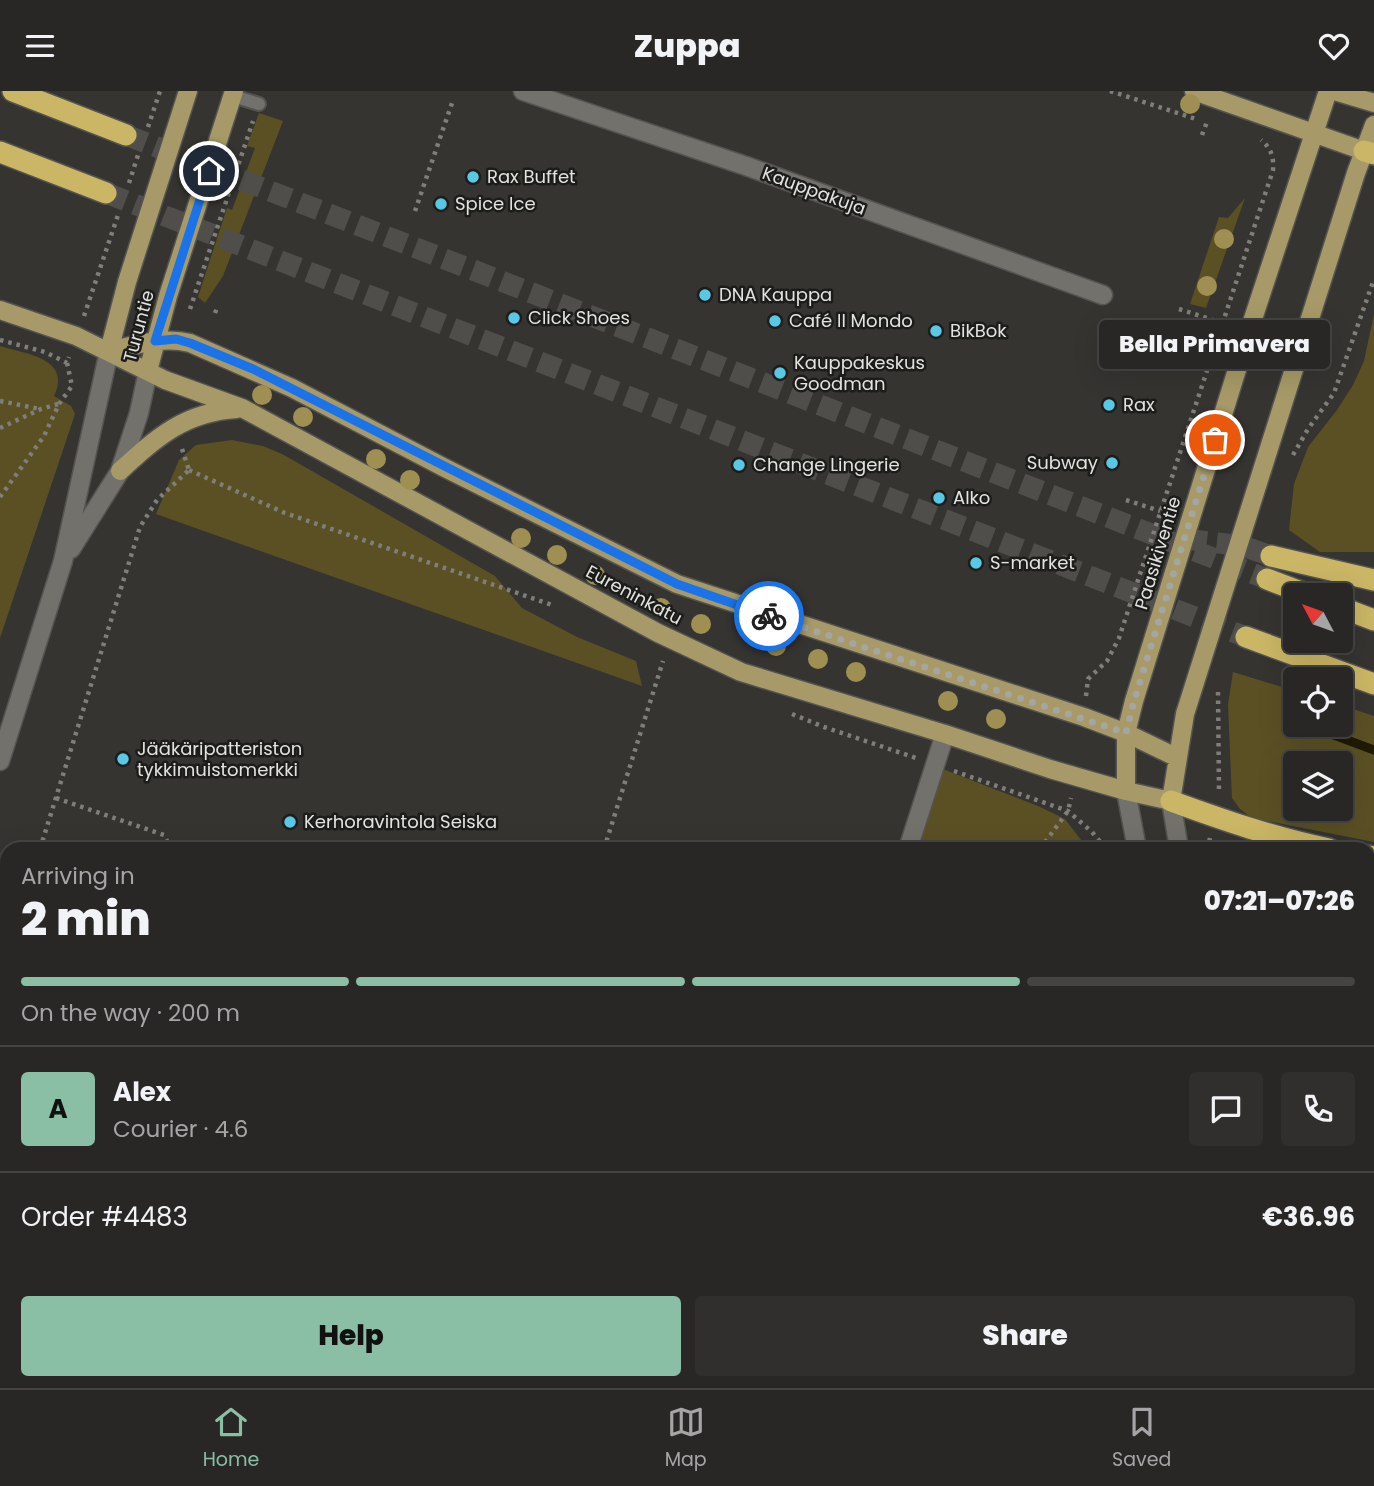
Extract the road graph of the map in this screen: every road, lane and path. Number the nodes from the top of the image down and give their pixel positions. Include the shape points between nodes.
1 (13, 91) edge
2 (160, 91) edge
3 (188, 91) edge
4 (523, 91) edge
5 (1110, 91) edge
6 (1194, 91) edge
7 (1328, 91) edge
8 (1334, 91) edge
9 (234, 93) edge
10 (452, 103) dead end
11 (1374, 103) edge
12 (259, 104) joint
13 (1207, 122) junction
14 (1374, 125) edge
15 (1219, 126) dead end
16 (1315, 133) junction
17 (1202, 135) dead end
18 (138, 136) junction
19 (1254, 136) dead end
20 (0, 152) edge
21 (1369, 153) edge
22 (117, 198) junction
23 (415, 211) dead end
24 (1103, 295) dead end
25 (193, 304) dead end
26 (1179, 309) dead end
27 (0, 310) edge
28 (1222, 324) junction
29 (76, 336) junction
30 (0, 340) edge
31 (155, 341) junction
32 (109, 351) junction
33 (67, 363) junction
34 (148, 371) junction
35 (0, 401) edge
36 (59, 404) junction
37 (242, 408) junction
38 (41, 409) junction
39 (0, 428) edge
40 (189, 470) dead end
41 (120, 471) junction
42 (0, 497) edge
43 (1126, 500) dead end
44 (1160, 511) junction
45 (1271, 556) tunnel mouth
46 (63, 561) junction
47 (1267, 579) tunnel mouth
48 (1374, 580) edge
49 (1283, 585) edge
50 (1353, 612) edge
51 (1374, 620) edge
52 (1246, 637) tunnel mouth
53 (664, 657) dead end
54 (1374, 684) edge
55 (1084, 717) junction
56 (1126, 733) junction
57 (945, 734) junction
58 (1178, 758) junction
59 (0, 761) edge
60 (1077, 777) junction
61 (1126, 791) junction
62 (56, 798) junction
63 (1171, 800) junction
64 (1068, 811) junction
65 (42, 842) edge
66 (168, 842) edge
67 (606, 842) edge
68 (910, 842) edge
69 (1045, 842) edge
70 (1100, 842) edge
71 (1136, 842) edge
72 (1178, 842) edge
73 (1276, 842) edge

1 - 18 highway
2 - 18 path
3 - 32 main road, Turuntie
4 - 24 main road, Kauppakuja
5 - 13 path
6 - 16 main road
7 - 16 main road, Paasikiventie
8 - 11 main road
9 - 12 lane
9 - 31 main road, Turuntie
10 - 23 path
12 - 25 path
13 - 15 path
13 - 17 path
14 - 21 main road
16 - 21 main road
16 - 56 main road, Paasikiventie
18 - 22 path
19 - 28 path, Paasikiventie via 1270,149 1273,170
20 - 22 highway
21 - 58 main road via 1185,714
22 - 29 path
26 - 28 path
27 - 29 main road, Eureninkatu
28 - 44 path, Paasikiventie
29 - 32 main road, Eureninkatu
29 - 33 path
30 - 33 path
31 - 32 main road, Eureninkatu
31 - 34 main road, Turuntie
31 - 55 main road, Eureninkatu via 190,343 263,374 677,584
32 - 34 main road, Eureninkatu
32 - 46 main road, Turuntie
33 - 36 path via 72,386
34 - 37 main road, Eureninkatu
34 - 41 main road, Turuntie
35 - 38 path
36 - 38 path
36 - 42 path via 44,436
37 - 41 main road via 209,412 174,426
37 - 57 main road, Eureninkatu via 717,661
38 - 39 path
40 - 62 path via 157,501 140,527
41 - 46 main road, Turuntie
43 - 44 path
44 - 55 path, Paasikiventie via 1119,638 1107,661 1088,679
45 - 48 highway
46 - 59 main road, Turuntie
47 - 49 highway
50 - 51 highway
52 - 54 highway
53 - 67 path
55 - 56 main road, Eureninkatu
56 - 58 main road, Eureninkatu
56 - 61 main road, Paasikiventie
57 - 60 main road, Eureninkatu
57 - 68 main road
58 - 63 main road
60 - 61 main road, Eureninkatu
60 - 64 path
61 - 63 main road, Eureninkatu
61 - 71 main road
62 - 65 path
62 - 66 path via 164,835
63 - 72 main road
63 - 73 highway
64 - 69 path
64 - 70 path

